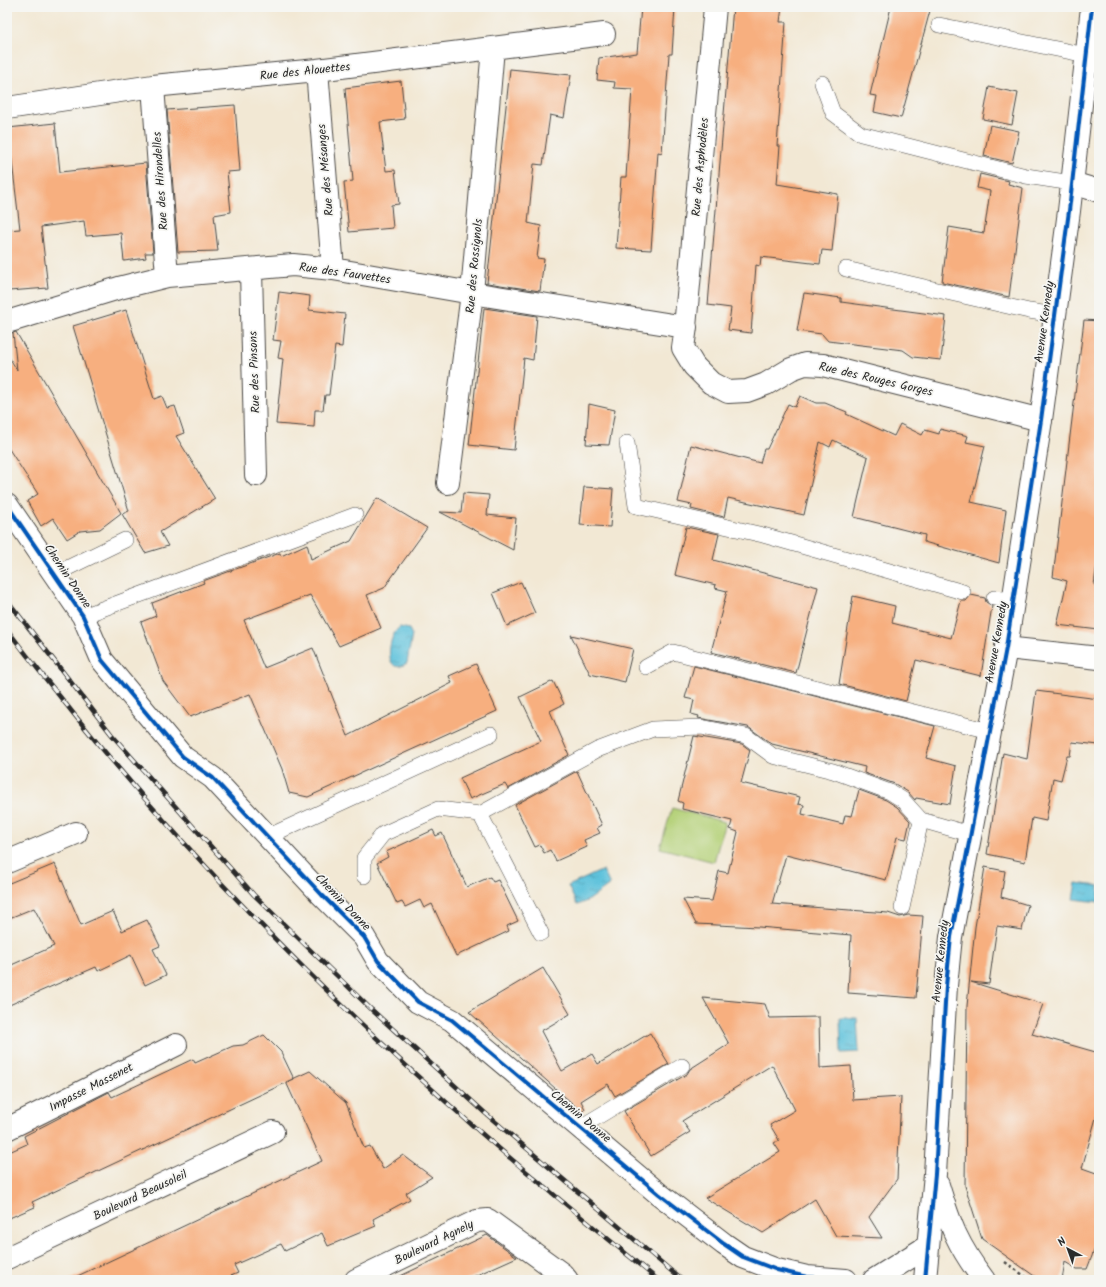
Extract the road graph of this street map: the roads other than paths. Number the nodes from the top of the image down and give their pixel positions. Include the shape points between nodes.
1 (715, 7) edge
2 (1092, 7) edge
3 (939, 25) dead end
4 (604, 34) dead end
5 (493, 48) junction
6 (1093, 61) edge
7 (317, 70) junction
8 (822, 83) dead end
9 (153, 86) junction
10 (7, 108) edge
11 (1072, 183) junction
12 (1099, 191) edge
13 (333, 269) junction
14 (846, 269) dead end
15 (251, 270) junction
16 (167, 276) junction
17 (472, 293) junction
18 (1055, 316) junction
19 (7, 322) edge
20 (686, 327) junction
21 (1041, 420) junction
22 (627, 444) dead end
23 (256, 475) dead end
24 (448, 483) dead end
25 (7, 505) edge
26 (355, 515) dead end
27 (125, 540) dead end
28 (55, 574) junction
29 (963, 592) dead end
30 (83, 616) junction
31 (1006, 648) junction
32 (1099, 658) edge
33 (646, 667) dead end
34 (990, 731) junction
35 (490, 734) dead end
36 (480, 814) junction
37 (921, 820) junction
38 (76, 833) dead end
39 (970, 834) junction
40 (269, 836) junction
41 (7, 862) edge
42 (364, 876) dead end
43 (902, 908) dead end
44 (542, 934) dead end
45 (176, 1044) dead end
46 (682, 1066) dead end
47 (579, 1128) junction
48 (7, 1129) edge
49 (272, 1132) dead end
50 (935, 1174) junction
51 (928, 1246) junction
52 (7, 1258) edge
53 (837, 1279) edge
54 (356, 1280) edge
55 (567, 1280) edge
56 (874, 1280) edge
57 (925, 1280) edge
58 (984, 1280) edge

1 - 20 street, Rue des Asphodèles
2 - 6 street, Avenue Kennedy
3 - 6 lane
4 - 5 street, Rue des Alouettes
5 - 7 street, Rue des Alouettes
5 - 17 street, Rue des Rossignols
6 - 11 street, Avenue Kennedy
7 - 9 street, Rue des Alouettes
7 - 13 street, Rue des Mésanges
8 - 11 lane via 833,113 861,134 1026,176
9 - 10 street, Rue des Alouettes
9 - 16 street, Rue des Hirondelles
11 - 12 street
11 - 18 street, Avenue Kennedy
13 - 15 street, Rue des Fauvettes via 293,265
13 - 17 street, Rue des Fauvettes
14 - 18 lane
15 - 16 street, Rue des Fauvettes
15 - 23 street, Rue des Pinsons
16 - 19 street, Rue des Fauvettes
17 - 20 street, Rue des Fauvettes
17 - 24 street, Rue des Rossignols
18 - 21 street, Avenue Kennedy
20 - 21 street, Rue des Rouges Gorges via 683,348 694,366 711,383 728,392 747,391 805,364 823,365
21 - 31 street, Avenue Kennedy via 1004,599
22 - 29 lane via 636,506 763,535
25 - 28 street, Chemin Donne
26 - 30 lane
27 - 28 lane
28 - 30 street, Chemin Donne
30 - 40 street, Chemin Donne via 102,660 183,757 213,778
31 - 32 street
31 - 34 street, Avenue Kennedy
33 - 34 lane via 673,652
34 - 39 street, Avenue Kennedy
35 - 40 lane
36 - 37 lane via 604,747 653,729 701,727 746,736 773,756 833,771 890,792 903,800
36 - 42 lane via 438,809 383,834 364,858
36 - 44 lane
37 - 39 lane
37 - 43 lane
38 - 41 street
39 - 50 street, Avenue Kennedy via 951,937
40 - 47 street, Chemin Donne via 364,937 378,961 418,1002 452,1020
45 - 48 street, Impasse Massenet
46 - 47 lane
47 - 53 street, Chemin Donne via 659,1194 743,1257 777,1270 807,1277
49 - 52 street, Boulevard Beausoleil
50 - 51 street, Avenue Kennedy
50 - 58 street, Avenue Kennedy via 948,1220 960,1245
51 - 56 street
51 - 57 street, Avenue Kennedy
54 - 55 street, Boulevard Agnely via 477,1221 488,1220 544,1260

